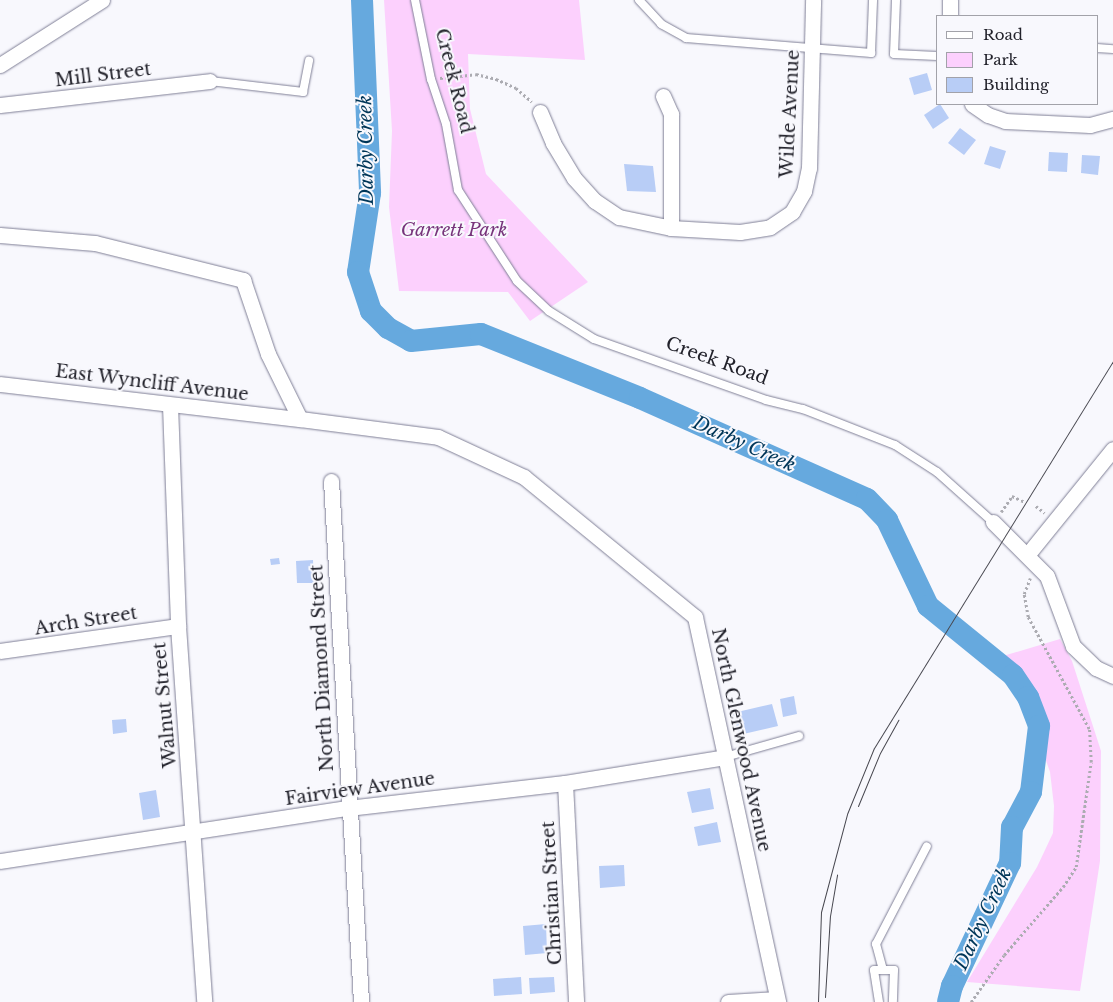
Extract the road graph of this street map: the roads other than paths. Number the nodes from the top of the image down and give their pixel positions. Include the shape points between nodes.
1 (102, 0) edge
2 (415, 0) edge
3 (639, 0) edge
4 (813, 0) edge
5 (873, 0) edge
6 (896, 0) edge
7 (950, 0) edge
8 (950, 15) edge
9 (1098, 48) edge
10 (1113, 49) edge
11 (812, 51) junction
12 (936, 56) edge
13 (309, 61) dead end
14 (0, 65) edge
15 (210, 81) joint
16 (663, 96) dead end
17 (0, 105) edge
18 (973, 105) edge
19 (540, 112) road end
20 (1113, 119) edge
21 (671, 228) junction
22 (0, 235) edge
23 (0, 384) edge
24 (170, 404) junction
25 (300, 419) junction
26 (1113, 449) edge
27 (330, 481) dead end
28 (994, 522) joint
29 (1028, 554) junction
30 (178, 626) junction
31 (0, 651) edge
32 (1113, 676) edge
33 (799, 736) dead end
34 (725, 757) junction
35 (565, 783) junction
36 (348, 808) junction
37 (195, 833) junction
38 (927, 846) dead end
39 (0, 861) edge
40 (883, 970) junction
41 (778, 1000) edge
42 (204, 1002) edge
43 (362, 1002) edge
44 (576, 1002) edge
45 (728, 1002) edge
46 (879, 1002) edge
47 (893, 1002) edge

1 - 14 street
2 - 28 lane, Creek Road via 431,79 446,124 458,190 517,280 549,311 594,339 766,400 803,409 895,445 937,472
3 - 11 lane via 661,24 686,38
4 - 11 street, Wilde Avenue
5 - 11 lane via 871,53
6 - 12 lane via 894,54
7 - 8 street
9 - 10 lane
11 - 21 street, Wilde Avenue via 809,168 804,191 792,212 770,227 740,232
13 - 15 lane via 304,92
15 - 17 street, Mill Street
16 - 21 street via 671,114
18 - 20 street via 1004,121 1090,125
19 - 21 street, Wilde Avenue via 553,143 574,178 595,201 619,217
22 - 25 street via 95,243 243,280 268,354
23 - 24 street, East Wyncliff Avenue
24 - 25 street, East Wyncliff Avenue
24 - 30 street, Walnut Street
25 - 34 street, North Glenwood Avenue via 438,437 524,476 695,617
26 - 29 street
27 - 36 street, North Diamond Street
28 - 29 street, Creek Road
29 - 32 street, Creek Road via 1047,576 1073,646 1096,668
30 - 31 street, Arch Street
30 - 37 street, Walnut Street
33 - 34 lane
34 - 35 street, Fairview Avenue
34 - 41 street, North Glenwood Avenue
35 - 36 street, Fairview Avenue
35 - 44 street, Christian Street
36 - 37 street, Fairview Avenue
36 - 43 street, North Diamond Street
37 - 39 street, Fairview Avenue
37 - 42 street, Walnut Street
38 - 40 lane via 876,944
40 - 46 lane via 874,970
40 - 47 lane via 894,970
41 - 45 street

